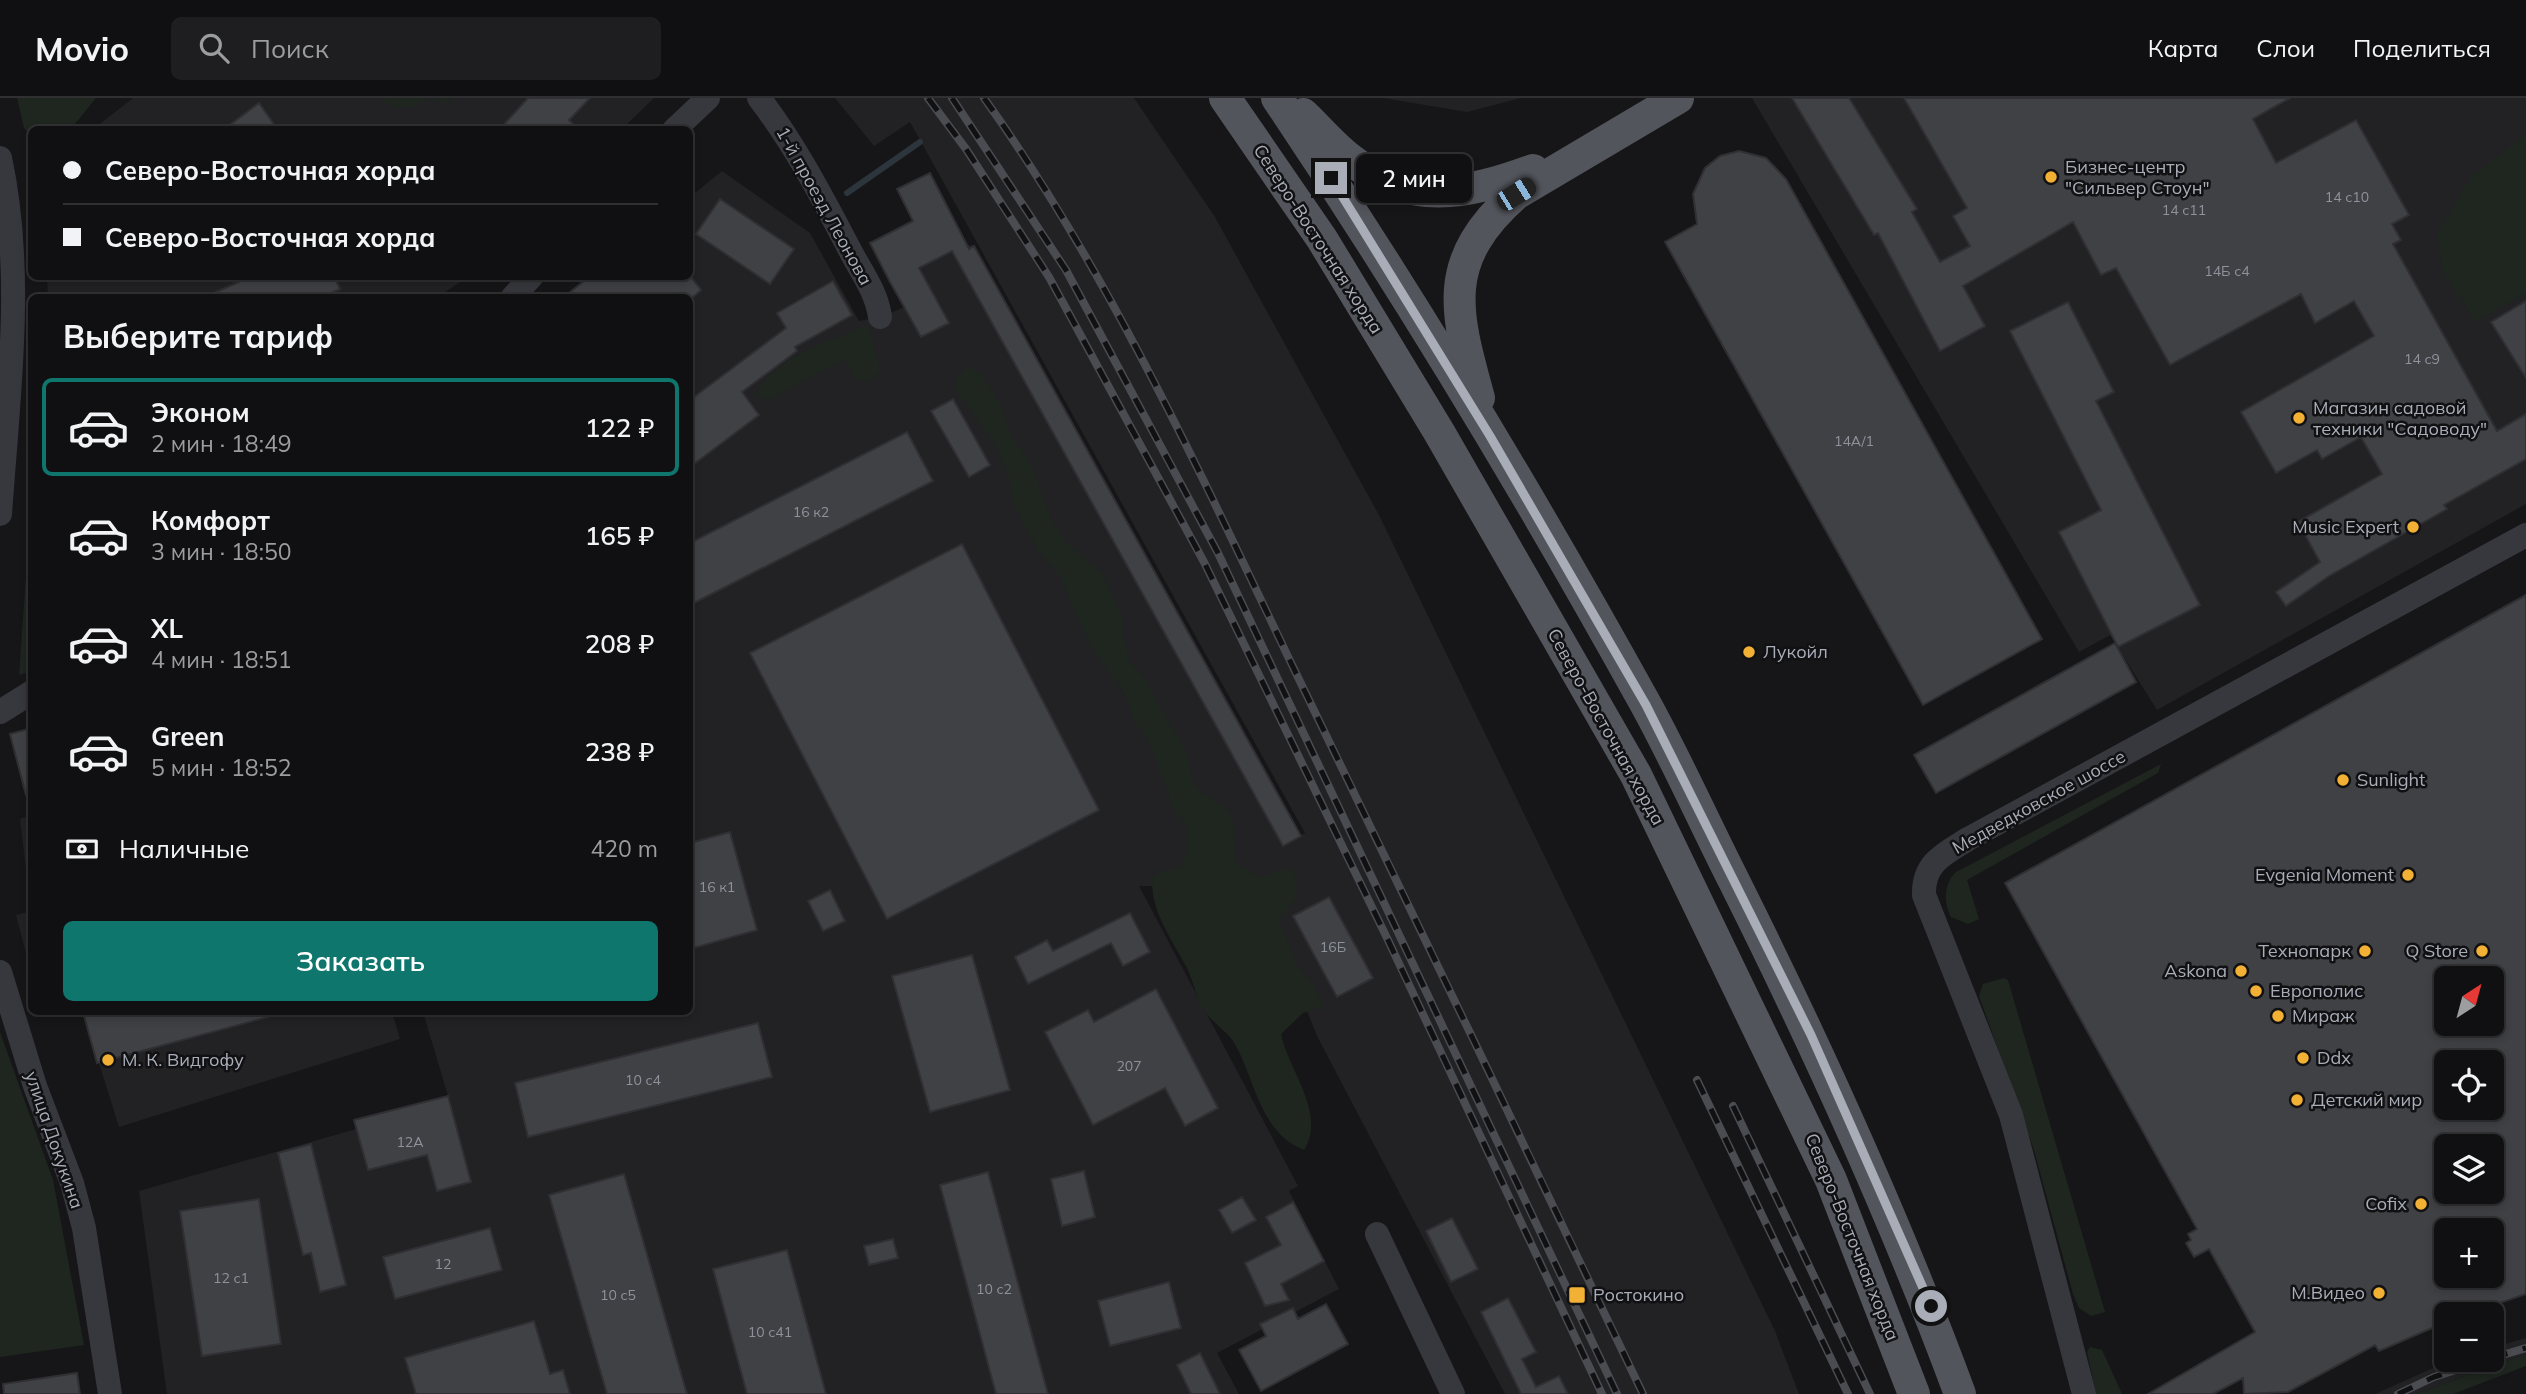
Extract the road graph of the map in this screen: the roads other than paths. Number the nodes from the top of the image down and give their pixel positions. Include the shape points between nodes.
1 (708, 98) edge
2 (759, 98) edge
3 (1225, 98) edge
4 (1277, 98) edge
5 (1287, 98) edge
6 (1678, 98) edge
7 (678, 126) edge
8 (1581, 153) junction
9 (0, 158) edge
10 (528, 280) edge
11 (516, 294) edge
12 (880, 317) dead end
13 (1490, 436) junction
14 (0, 514) edge
15 (2526, 535) edge
16 (28, 694) edge
17 (0, 712) edge
18 (0, 972) edge
19 (1377, 1234) dead end
20 (1919, 1284) junction
21 (110, 1394) edge
22 (1453, 1394) edge
23 (1914, 1394) edge
24 (1960, 1394) edge
25 (1976, 1394) edge
26 (2084, 1394) edge

1 - 7 street
2 - 12 street, 1-й проезд Леонова via 779,124 844,238 878,303
3 - 23 main road, Северо-Восточная хорда via 1322,239 1636,775 1836,1192
4 - 13 main road via 1358,219
5 - 8 main road via 1350,159 1384,180 1415,191 1480,188
6 - 8 main road
8 - 13 main road via 1495,212 1466,262 1459,289 1459,326
9 - 14 street via 13,262
10 - 11 street
13 - 20 main road via 1646,705 1811,1035
15 - 26 street, Медведковское шоссе via 1968,839 1928,869 1924,895 2011,1115
16 - 17 street
18 - 21 street, улица Докукина via 84,1228
19 - 22 street
20 - 24 main road
20 - 25 main road

